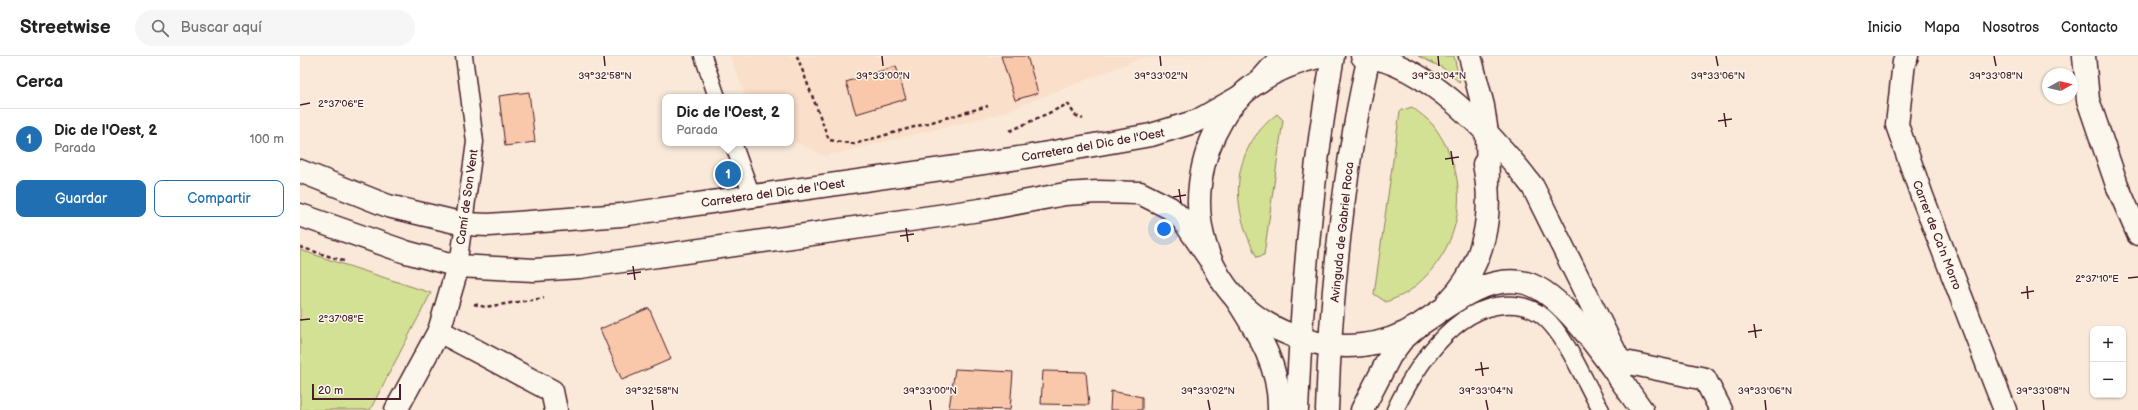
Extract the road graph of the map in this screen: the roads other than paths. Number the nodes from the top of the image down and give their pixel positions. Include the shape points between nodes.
1 (464, 56) edge
2 (703, 56) edge
3 (1282, 56) edge
4 (1322, 56) edge
5 (1333, 56) edge
6 (1367, 56) edge
7 (1470, 56) edge
8 (1907, 56) edge
9 (2084, 56) edge
10 (1260, 81) junction
11 (716, 94) edge
12 (1242, 95) junction
13 (1450, 100) junction
14 (1487, 133) junction
15 (734, 146) edge
16 (300, 172) edge
17 (1488, 183) junction
18 (752, 196) junction
19 (300, 215) edge
20 (464, 224) junction
21 (2138, 234) edge
22 (1210, 260) junction
23 (458, 266) junction
24 (1472, 292) junction
25 (1234, 297) junction
26 (1438, 311) junction
27 (1550, 323) junction
28 (1418, 326) junction
29 (439, 331) junction
30 (1300, 339) junction
31 (1331, 345) junction
32 (1620, 361) junction
33 (396, 410) edge
34 (556, 410) edge
35 (1280, 410) edge
36 (1297, 410) edge
37 (1328, 410) edge
38 (1362, 410) edge
39 (1395, 410) edge
40 (1600, 410) edge
41 (1642, 410) edge
42 (1645, 410) edge
43 (1722, 410) edge
44 (2005, 410) edge

1 - 20 lane, Camí de Son Vent via 475,142
2 - 11 lane
3 - 10 main road
4 - 10 main road via 1280,69
5 - 30 main road via 1322,114 1307,244
6 - 13 main road via 1413,72
6 - 31 main road, Avinguda de Gabriel Roca via 1342,203
7 - 14 main road
8 - 44 main road, Carrer de Ca'n Morro via 1904,62 1897,125
9 - 21 main road via 2088,100
10 - 12 main road
12 - 18 main road, Carretera del Dic de l'Oest via 1197,121 1151,135 1025,157
12 - 22 main road via 1225,115 1213,136 1204,158 1199,183 1202,233
13 - 14 main road
13 - 17 main road via 1476,138
14 - 17 main road
14 - 32 main road via 1518,167 1532,188
15 - 18 lane
16 - 20 main road, Carretera del Dic de l'Oest via 388,206
17 - 26 main road via 1488,215 1480,253 1456,294
18 - 20 main road, Carretera del Dic de l'Oest via 621,215 511,224
19 - 23 main road via 406,252
20 - 23 lane, Camí de Son Vent
22 - 23 main road via 1183,220 1170,208 1140,193 1117,191 1065,194 980,210 580,267 534,270
22 - 25 main road
23 - 29 main road
24 - 26 main road
24 - 27 lane via 1496,289 1509,291 1529,302
24 - 41 main road via 1492,284 1517,281 1545,292 1575,320
25 - 30 main road via 1254,316 1277,330
25 - 35 main road via 1260,336 1270,358 1276,376
26 - 28 main road
27 - 39 lane via 1532,309 1511,304 1489,307 1465,318 1431,353 1410,382
27 - 40 lane
28 - 31 main road via 1380,342
28 - 38 main road via 1402,340 1390,356
29 - 33 main road
29 - 34 main road via 552,391
30 - 31 main road
30 - 36 main road
31 - 37 main road, Avinguda de Gabriel Roca
32 - 42 main road
32 - 43 main road via 1705,379

